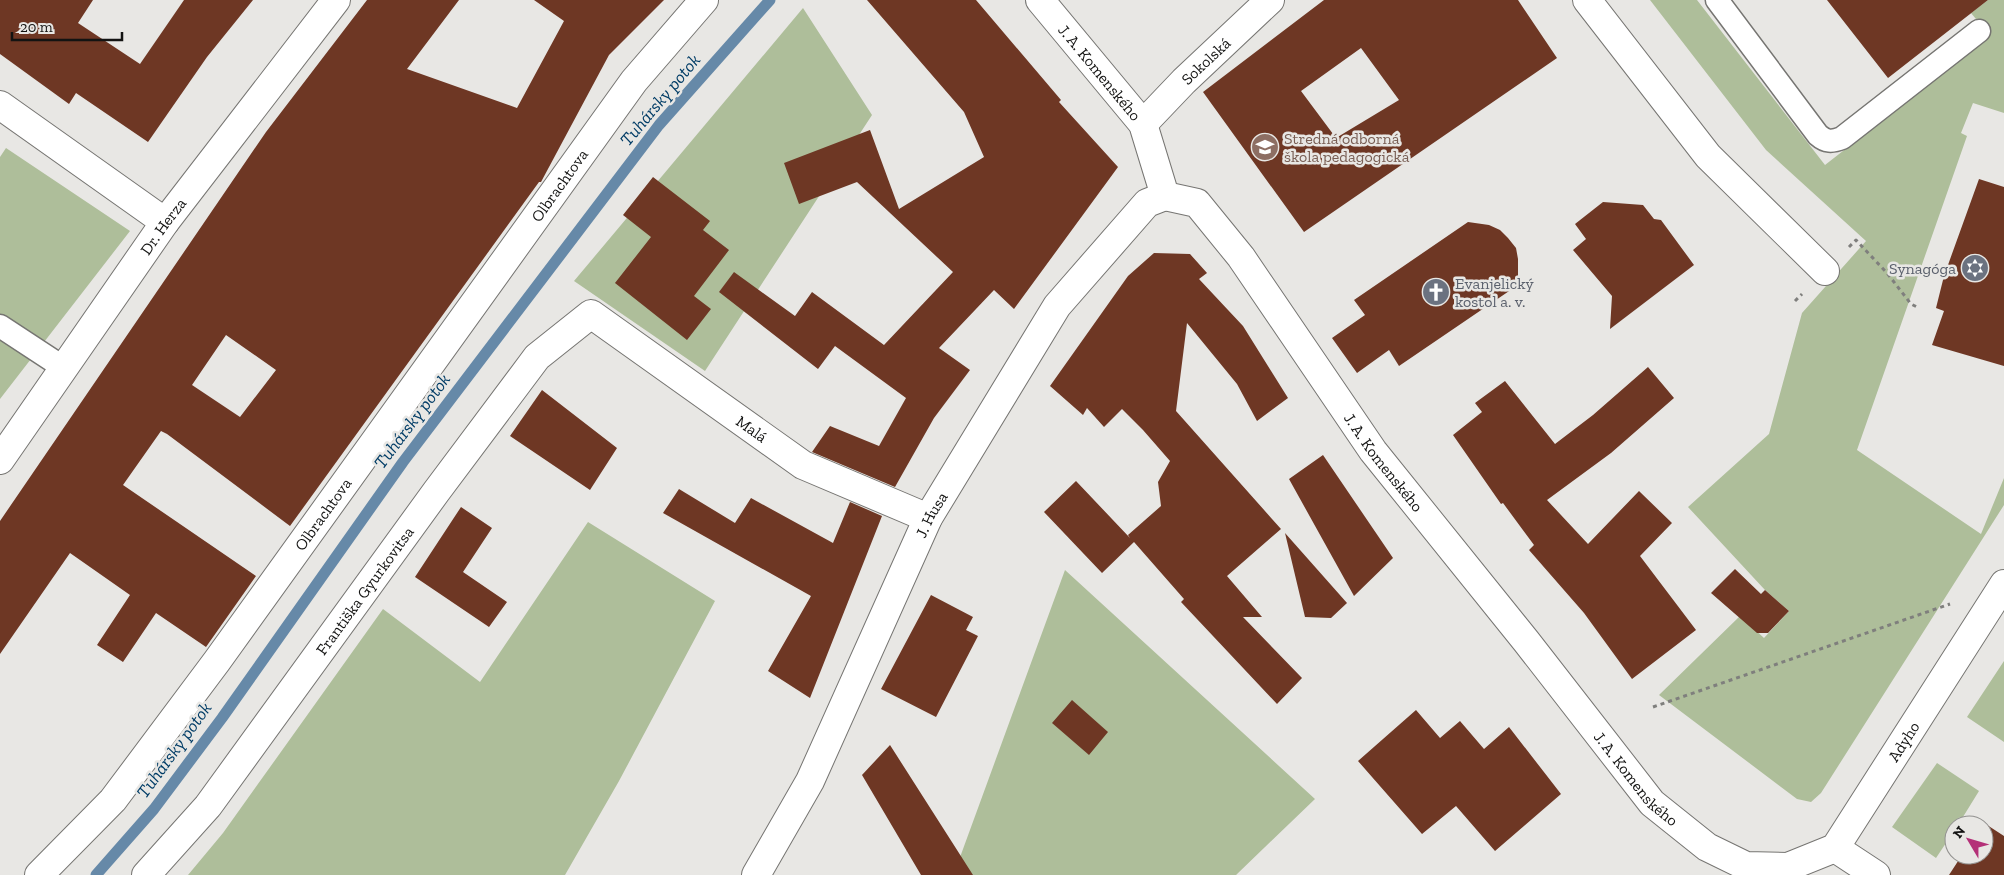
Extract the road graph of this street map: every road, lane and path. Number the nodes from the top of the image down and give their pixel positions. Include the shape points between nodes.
1 (336, 0) edge
2 (704, 0) edge
3 (1040, 0) edge
4 (1270, 0) edge
5 (1587, 0) edge
6 (1717, 0) edge
7 (1979, 31) dead end
8 (0, 105) edge
9 (1143, 124) junction
10 (1165, 196) junction
11 (165, 222) junction
12 (1825, 271) dead end
13 (591, 314) joint
14 (0, 326) edge
15 (64, 368) junction
16 (0, 460) edge
17 (928, 518) junction
18 (2004, 584) edge
19 (1951, 604) dead end
20 (1653, 706) dead end
21 (1835, 848) junction
22 (1786, 871) edge
23 (39, 875) edge
24 (146, 875) edge
25 (756, 875) edge
26 (1876, 875) edge

1 - 11 street, Dr. Herza
2 - 23 street, Olbrachtova via 634,81 217,661 113,800
3 - 9 street, J. A. Komenského
4 - 9 street, Sokolská
5 - 12 street via 1708,156
6 - 7 lane via 1818,135 1832,142 1842,138
8 - 11 street
9 - 10 street, J. A. Komenského
10 - 17 street, J. Husa via 1147,203 1057,306
10 - 22 street, J. A. Komenského via 1197,203 1241,257 1373,452 1652,803 1707,847 1746,866
11 - 15 street, Dr. Herza
13 - 17 street, Malá via 804,465
13 - 24 street, Františka Gyurkovitsa via 537,357 208,806
14 - 15 lane
15 - 16 street, Dr. Herza
17 - 25 street, J. Husa via 810,781
18 - 21 street, Adyho
19 - 20 path
21 - 22 street
21 - 26 street

